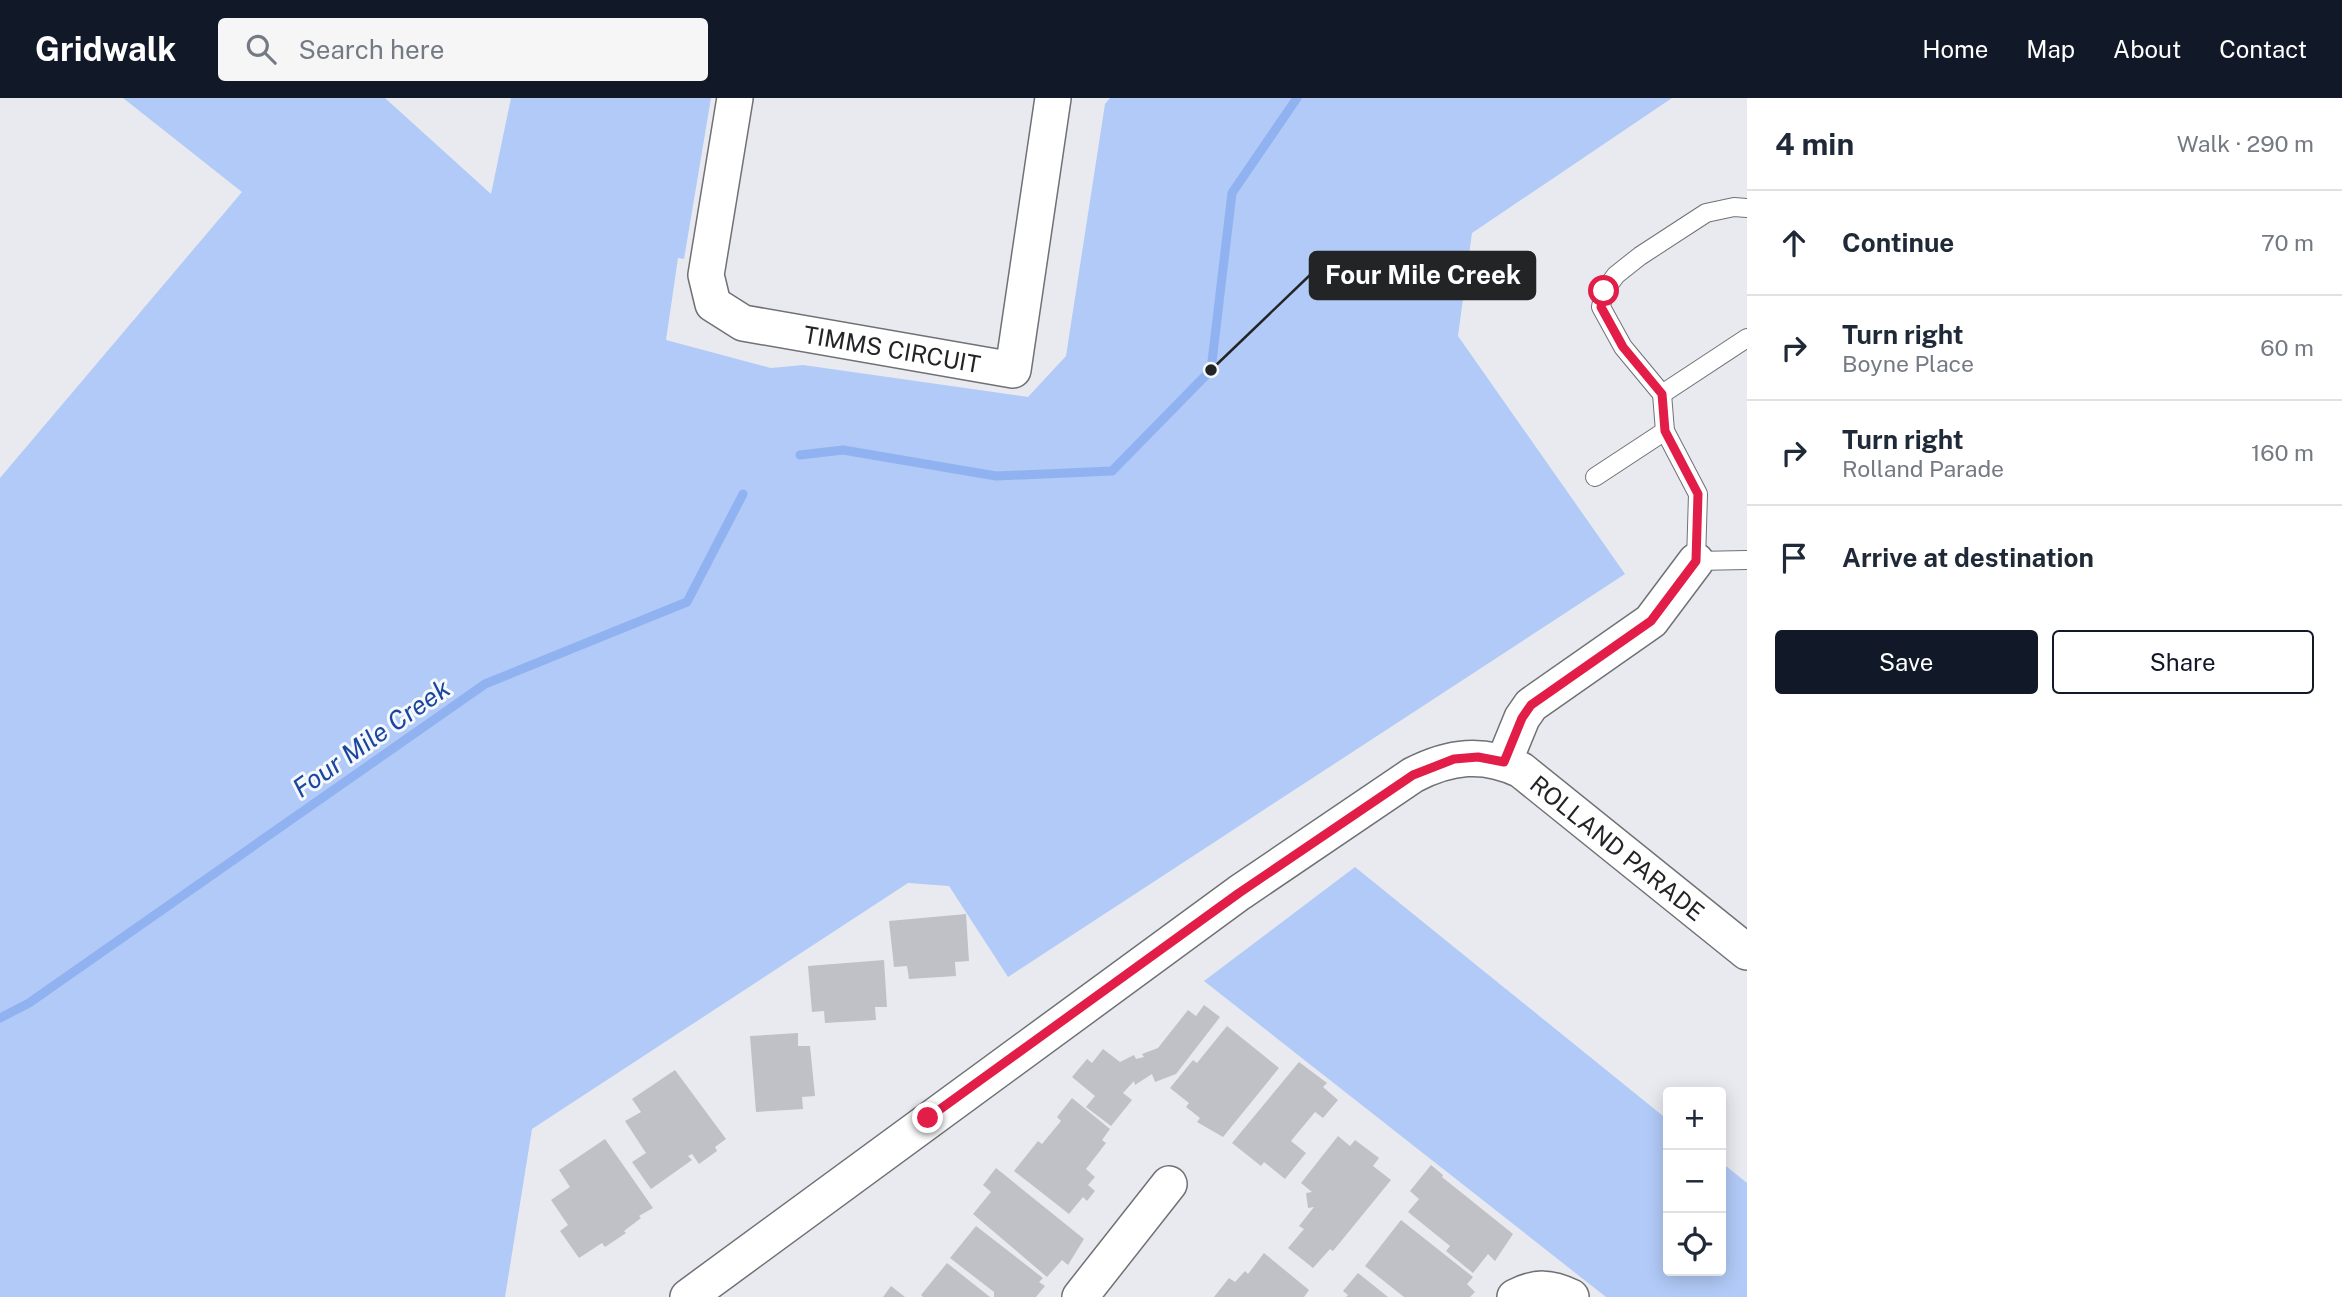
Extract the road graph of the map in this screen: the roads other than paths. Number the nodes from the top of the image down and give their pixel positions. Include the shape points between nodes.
1 (735, 98) edge
2 (1053, 98) edge
3 (1747, 208) edge
4 (1747, 338) edge
5 (1662, 394) junction
6 (1665, 431) junction
7 (1595, 477) dead end
8 (1747, 560) edge
9 (1696, 561) junction
10 (1504, 762) junction
11 (1747, 953) edge
12 (1169, 1184) dead end
13 (688, 1297) edge
14 (1080, 1297) edge
15 (1516, 1297) edge
16 (1571, 1297) edge

1 - 2 street, TIMMS CIRCUIT via 706,275 713,304 743,323 1013,370
3 - 5 lane via 1734,206 1706,214 1640,256 1604,291 1601,307 1623,347
4 - 5 lane
5 - 6 lane
6 - 7 lane
6 - 9 lane via 1698,494
8 - 9 lane
9 - 10 street via 1651,621 1531,705
10 - 11 street, ROLLAND PARADE via 1521,770
10 - 13 street, ROLLAND PARADE via 1454,759 1413,775 1227,901
12 - 14 street
15 - 16 street via 1529,1290 1553,1288

